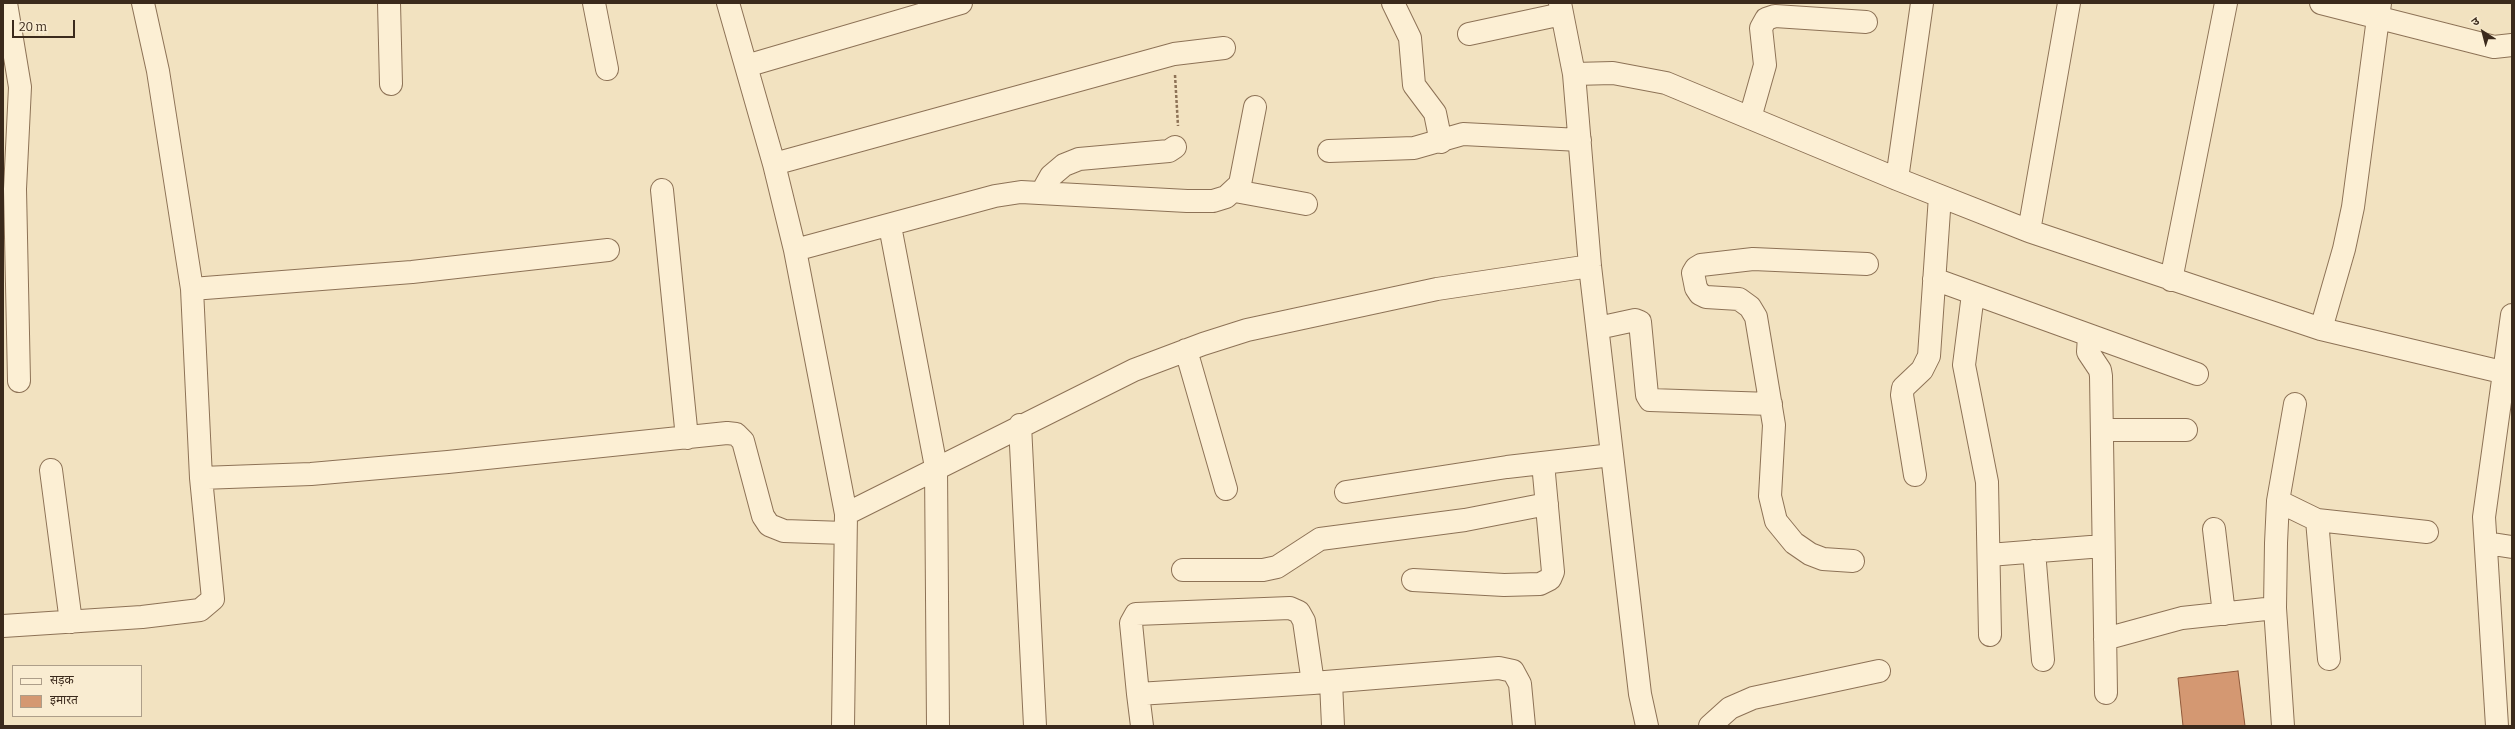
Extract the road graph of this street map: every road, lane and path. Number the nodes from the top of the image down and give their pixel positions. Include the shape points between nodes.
1 (6, 3) edge
2 (143, 3) edge
3 (389, 3) edge
4 (594, 3) edge
5 (728, 3) edge
6 (961, 3) edge
7 (1393, 3) edge
8 (1922, 3) edge
9 (2069, 3) edge
10 (2226, 3) edge
11 (2321, 3) edge
12 (1561, 8) edge
13 (2378, 10) edge
14 (1866, 22) dead end
15 (1469, 34) dead end
16 (2512, 45) edge
17 (1224, 48) dead end
18 (1174, 54) junction
19 (746, 66) junction
20 (607, 69) dead end
21 (1574, 74) junction
22 (391, 84) dead end
23 (1255, 107) dead end
24 (1750, 118) junction
25 (1580, 140) junction
26 (1441, 142) junction
27 (1175, 147) joint
28 (1329, 151) dead end
29 (774, 164) junction
30 (1897, 179) junction
31 (662, 190) dead end
32 (1235, 191) junction
33 (1042, 192) junction
34 (1940, 196) junction
35 (1306, 204) dead end
36 (890, 226) junction
37 (2029, 231) junction
38 (608, 250) dead end
39 (795, 250) junction
40 (1867, 264) dead end
41 (1590, 266) junction
42 (1934, 279) junction
43 (2171, 280) junction
44 (192, 289) junction
45 (1973, 294) junction
46 (2512, 315) edge
47 (1598, 328) junction
48 (2321, 329) junction
49 (2089, 336) junction
50 (1186, 350) junction
51 (2506, 373) junction
52 (2197, 374) dead end
53 (19, 381) dead end
54 (1772, 404) junction
55 (2295, 404) dead end
56 (1020, 425) junction
57 (2103, 430) junction
58 (2186, 430) dead end
59 (687, 438) junction
60 (1612, 455) junction
61 (1543, 463) junction
62 (936, 467) junction
63 (51, 470) dead end
64 (1915, 475) dead end
65 (201, 478) junction
66 (1226, 489) dead end
67 (1346, 492) dead end
68 (2278, 501) junction
69 (1547, 504) junction
70 (2318, 520) junction
71 (845, 524) junction
72 (2214, 530) dead end
73 (2427, 532) dead end
74 (2486, 543) junction
75 (2103, 546) junction
76 (2512, 548) edge
77 (2034, 551) junction
78 (1989, 555) junction
79 (1853, 561) dead end
80 (1183, 570) dead end
81 (1413, 580) dead end
82 (2275, 608) junction
83 (2224, 614) junction
84 (71, 622) junction
85 (3, 626) edge
86 (1990, 634) dead end
87 (2105, 640) junction
88 (2329, 659) dead end
89 (2043, 660) dead end
90 (1879, 671) dead end
91 (1322, 683) junction
92 (2106, 693) dead end
93 (1138, 694) junction
94 (843, 726) edge
95 (938, 726) edge
96 (1035, 726) edge
97 (1142, 726) edge
98 (1333, 726) edge
99 (1524, 726) edge
100 (1647, 726) edge
101 (1710, 726) edge
102 (2282, 726) edge
103 (2497, 726) edge

1 - 53 street via 20,87 15,189
2 - 44 street via 158,71
3 - 22 street
4 - 20 street
5 - 19 street
6 - 19 street
7 - 26 street via 1410,38 1414,85 1435,113
8 - 30 street
9 - 37 street
10 - 43 street
11 - 13 street
12 - 15 street
12 - 21 street
13 - 16 street via 2494,47
13 - 48 street via 2353,206 2344,249
14 - 24 street via 1775,16 1766,19 1760,28 1765,65
17 - 18 street
18 - 27 path via 1178,140
18 - 29 street
19 - 29 street
21 - 24 street via 1613,73 1638,76 1666,83
21 - 25 street
23 - 32 street via 1240,184
24 - 30 street
25 - 26 street via 1463,134
25 - 41 street
26 - 28 street via 1387,151
27 - 33 street via 1169,151 1079,159 1064,165 1051,176
29 - 39 street
30 - 34 street
31 - 59 street
32 - 33 street via 1212,201
32 - 35 street
33 - 36 street via 995,196
34 - 37 street
34 - 42 street
36 - 39 street
36 - 62 street
37 - 43 street via 2105,255
38 - 44 street via 412,272
39 - 71 street
40 - 54 street via 1753,259 1701,265 1696,268 1693,273 1700,294 1706,297 1739,299 1750,307 1756,317
41 - 47 street
41 - 50 street via 1437,289 1247,330
42 - 45 street
42 - 64 street via 1929,356 1922,370 1903,388 1902,395
43 - 48 street
44 - 65 street
45 - 49 street
45 - 78 street via 1964,365 1986,474
46 - 51 street
47 - 54 street via 1635,320 1640,322 1647,395 1650,400
47 - 60 street
48 - 51 street
49 - 52 street
49 - 57 street via 2088,352 2101,376
50 - 56 street via 1134,370
50 - 66 street
51 - 74 street via 2486,492
54 - 79 street via 1775,445 1770,496 1776,520 1794,543 1810,554 1822,559
55 - 68 street
56 - 62 street
56 - 96 street
57 - 58 street
57 - 75 street
59 - 65 street via 311,474
59 - 71 street via 736,434 743,441 763,516 769,525 784,531
60 - 61 street
60 - 100 street via 1640,694
61 - 67 street
61 - 69 street
62 - 71 street
62 - 95 street
63 - 84 street
65 - 84 street via 212,599 200,610
68 - 70 street
68 - 82 street
69 - 80 street via 1465,520 1320,539 1277,567 1263,570
69 - 81 street via 1552,572 1546,582 1504,585
70 - 73 street
70 - 88 street
71 - 94 street
72 - 83 street
74 - 76 street
74 - 103 street
75 - 77 street
75 - 87 street
77 - 78 street
77 - 89 street
78 - 86 street
82 - 83 street
82 - 102 street
83 - 87 street via 2182,618
84 - 85 street
87 - 92 street
90 - 101 street via 1753,698 1730,708
91 - 93 street
91 - 93 street via 1304,621 1299,612 1290,608 1136,614 1131,623
91 - 98 street
91 - 99 street via 1499,668 1513,671 1520,684
93 - 97 street

